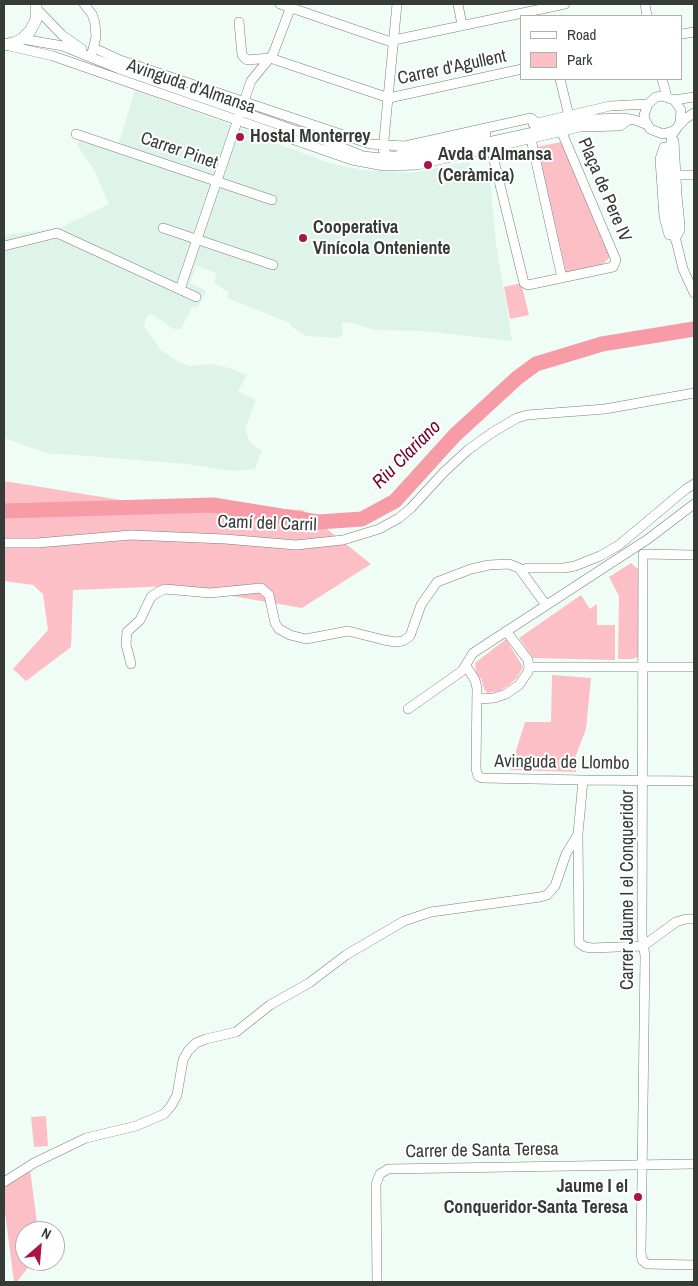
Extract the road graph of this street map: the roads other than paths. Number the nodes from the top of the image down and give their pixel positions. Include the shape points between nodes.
1 (84, 4) edge
2 (280, 4) edge
3 (398, 4) edge
4 (458, 4) edge
5 (565, 4) edge
6 (37, 6) edge
7 (291, 6) edge
8 (546, 9) edge
9 (239, 22) dead end
10 (462, 25) junction
11 (22, 39) junction
12 (394, 41) junction
13 (4, 46) edge
14 (93, 54) junction
15 (270, 58) junction
16 (520, 69) edge
17 (560, 80) edge
18 (662, 80) edge
19 (694, 97) edge
20 (389, 98) junction
21 (670, 98) junction
22 (648, 104) junction
23 (242, 107) junction
24 (694, 113) edge
25 (569, 116) junction
26 (630, 119) junction
27 (237, 121) junction
28 (534, 124) junction
29 (648, 125) junction
30 (676, 128) junction
31 (561, 129) junction
32 (658, 133) junction
33 (76, 134) dead end
34 (531, 139) junction
35 (326, 141) junction
36 (491, 145) junction
37 (664, 147) junction
38 (383, 148) junction
39 (320, 150) junction
40 (402, 158) junction
41 (668, 162) junction
42 (393, 166) junction
43 (410, 166) junction
44 (676, 175) junction
45 (694, 175) edge
46 (217, 181) junction
47 (272, 200) dead end
48 (163, 228) dead end
49 (197, 240) junction
50 (675, 242) junction
51 (4, 246) edge
52 (273, 265) dead end
53 (562, 278) junction
54 (180, 289) junction
55 (694, 293) edge
56 (196, 297) dead end
57 (694, 393) edge
58 (694, 484) edge
59 (694, 504) edge
60 (4, 543) edge
61 (636, 547) junction
62 (643, 554) junction
63 (694, 555) edge
64 (521, 571) junction
65 (546, 605) junction
66 (506, 631) junction
67 (131, 664) dead end
68 (466, 666) junction
69 (529, 667) junction
70 (644, 667) junction
71 (694, 667) edge
72 (478, 699) junction
73 (408, 709) dead end
74 (583, 780) junction
75 (643, 780) junction
76 (694, 781) edge
77 (578, 834) junction
78 (694, 918) edge
79 (643, 946) junction
80 (694, 1164) edge
81 (642, 1166) junction
82 (4, 1182) edge
83 (694, 1265) edge
84 (377, 1282) edge

1 - 14 street via 95,23
2 - 7 street
3 - 12 street
4 - 10 street
5 - 8 street
6 - 11 main road via 36,20
6 - 14 street, Avinguda d'Almansa via 62,34
7 - 12 street
7 - 15 street
8 - 10 street
9 - 15 street via 244,58 250,61
10 - 12 street
11 - 13 main road
11 - 14 street, Avinguda d'Almansa
12 - 20 street
13 - 27 street, Avinguda d'Almansa via 53,56
14 - 23 street, Avinguda d'Almansa via 122,70
15 - 20 street
15 - 23 street via 254,75
16 - 20 street, Carrer d'Agullent
17 - 25 street
18 - 21 street
19 - 21 street
20 - 38 street
21 - 22 street via 656,98
21 - 30 street via 681,110 682,117
22 - 25 street, Avinguda d'Almansa via 616,105
22 - 29 street via 644,115
23 - 27 street
23 - 35 street, Avinguda d'Almansa
23 - 38 street, Avinguda d'Almansa
24 - 30 street
25 - 28 street, Avinguda d'Almansa
26 - 29 street, Avinguda d'Almansa
26 - 31 street, Avinguda d'Almansa via 593,119
26 - 31 street, Avinguda d'Almansa via 620,126
27 - 39 street, Avinguda d'Almansa
27 - 46 street
28 - 36 street via 493,136
28 - 38 street, Avinguda d'Almansa via 531,118
29 - 32 street
30 - 32 street via 668,133
30 - 41 street
30 - 44 street
31 - 34 street, Avinguda d'Almansa
31 - 36 street, Avinguda d'Almansa
31 - 53 street, Plaça de Pere IV via 616,260 614,267
32 - 37 street
33 - 46 street, Carrer Pinet
34 - 36 street, Avinguda d'Almansa
34 - 53 street
35 - 38 street, Avinguda d'Almansa
35 - 39 street
35 - 40 street, Avinguda d'Almansa via 363,156
36 - 40 street, Avinguda d'Almansa
36 - 43 street, Avinguda d'Almansa
36 - 53 street via 524,283 528,285
37 - 41 street
37 - 50 street via 660,159 664,217 668,234
38 - 40 street via 388,156
39 - 42 street, Avinguda d'Almansa via 364,163
40 - 42 street
40 - 43 street
41 - 50 street
42 - 43 street, Avinguda d'Almansa
44 - 45 street
44 - 50 street via 680,230
46 - 47 street, Carrer Pinet
46 - 49 street
48 - 49 street
49 - 52 street
49 - 54 street
50 - 55 street
51 - 54 street via 58,233
54 - 56 street
57 - 60 street, Camí del Carril via 605,409 517,418 468,450 399,518 379,529 342,540 296,545 131,536
58 - 64 street via 619,545 600,556 570,567 527,568
59 - 61 street
61 - 62 street
61 - 65 street
62 - 63 street
62 - 70 street, Carrer Jaume I el Conqueridor
64 - 65 street
64 - 67 street via 509,564 489,565 439,581 421,605 410,636 395,642 348,631 306,639 290,635 277,626 270,595 261,588 210,593 162,590 151,597 140,620 127,632
65 - 66 street
66 - 68 street via 473,653
66 - 69 street via 528,660
68 - 72 street, Avinguda de Llombo via 475,680
68 - 73 street
69 - 70 street
69 - 72 street via 512,691 500,697
70 - 71 street
70 - 75 street, Carrer Jaume I el Conqueridor
72 - 74 street, Avinguda de Llombo via 478,776
74 - 75 street, Avinguda de Llombo
74 - 77 street
75 - 76 street, Avinguda de Llombo
75 - 79 street, Carrer Jaume I el Conqueridor
77 - 79 street via 578,940 592,948
77 - 82 street via 566,854 555,886 547,895 431,912 404,921 270,1005 236,1032 196,1043 183,1060 177,1095 164,1114 136,1126 81,1140
78 - 79 street via 676,922
79 - 81 street, Carrer Jaume I el Conqueridor
80 - 81 street, Carrer de Santa Teresa
81 - 83 street, Carrer Jaume I el Conqueridor via 642,1260 654,1265
81 - 84 street, Carrer de Santa Teresa via 388,1169 380,1174 376,1184

